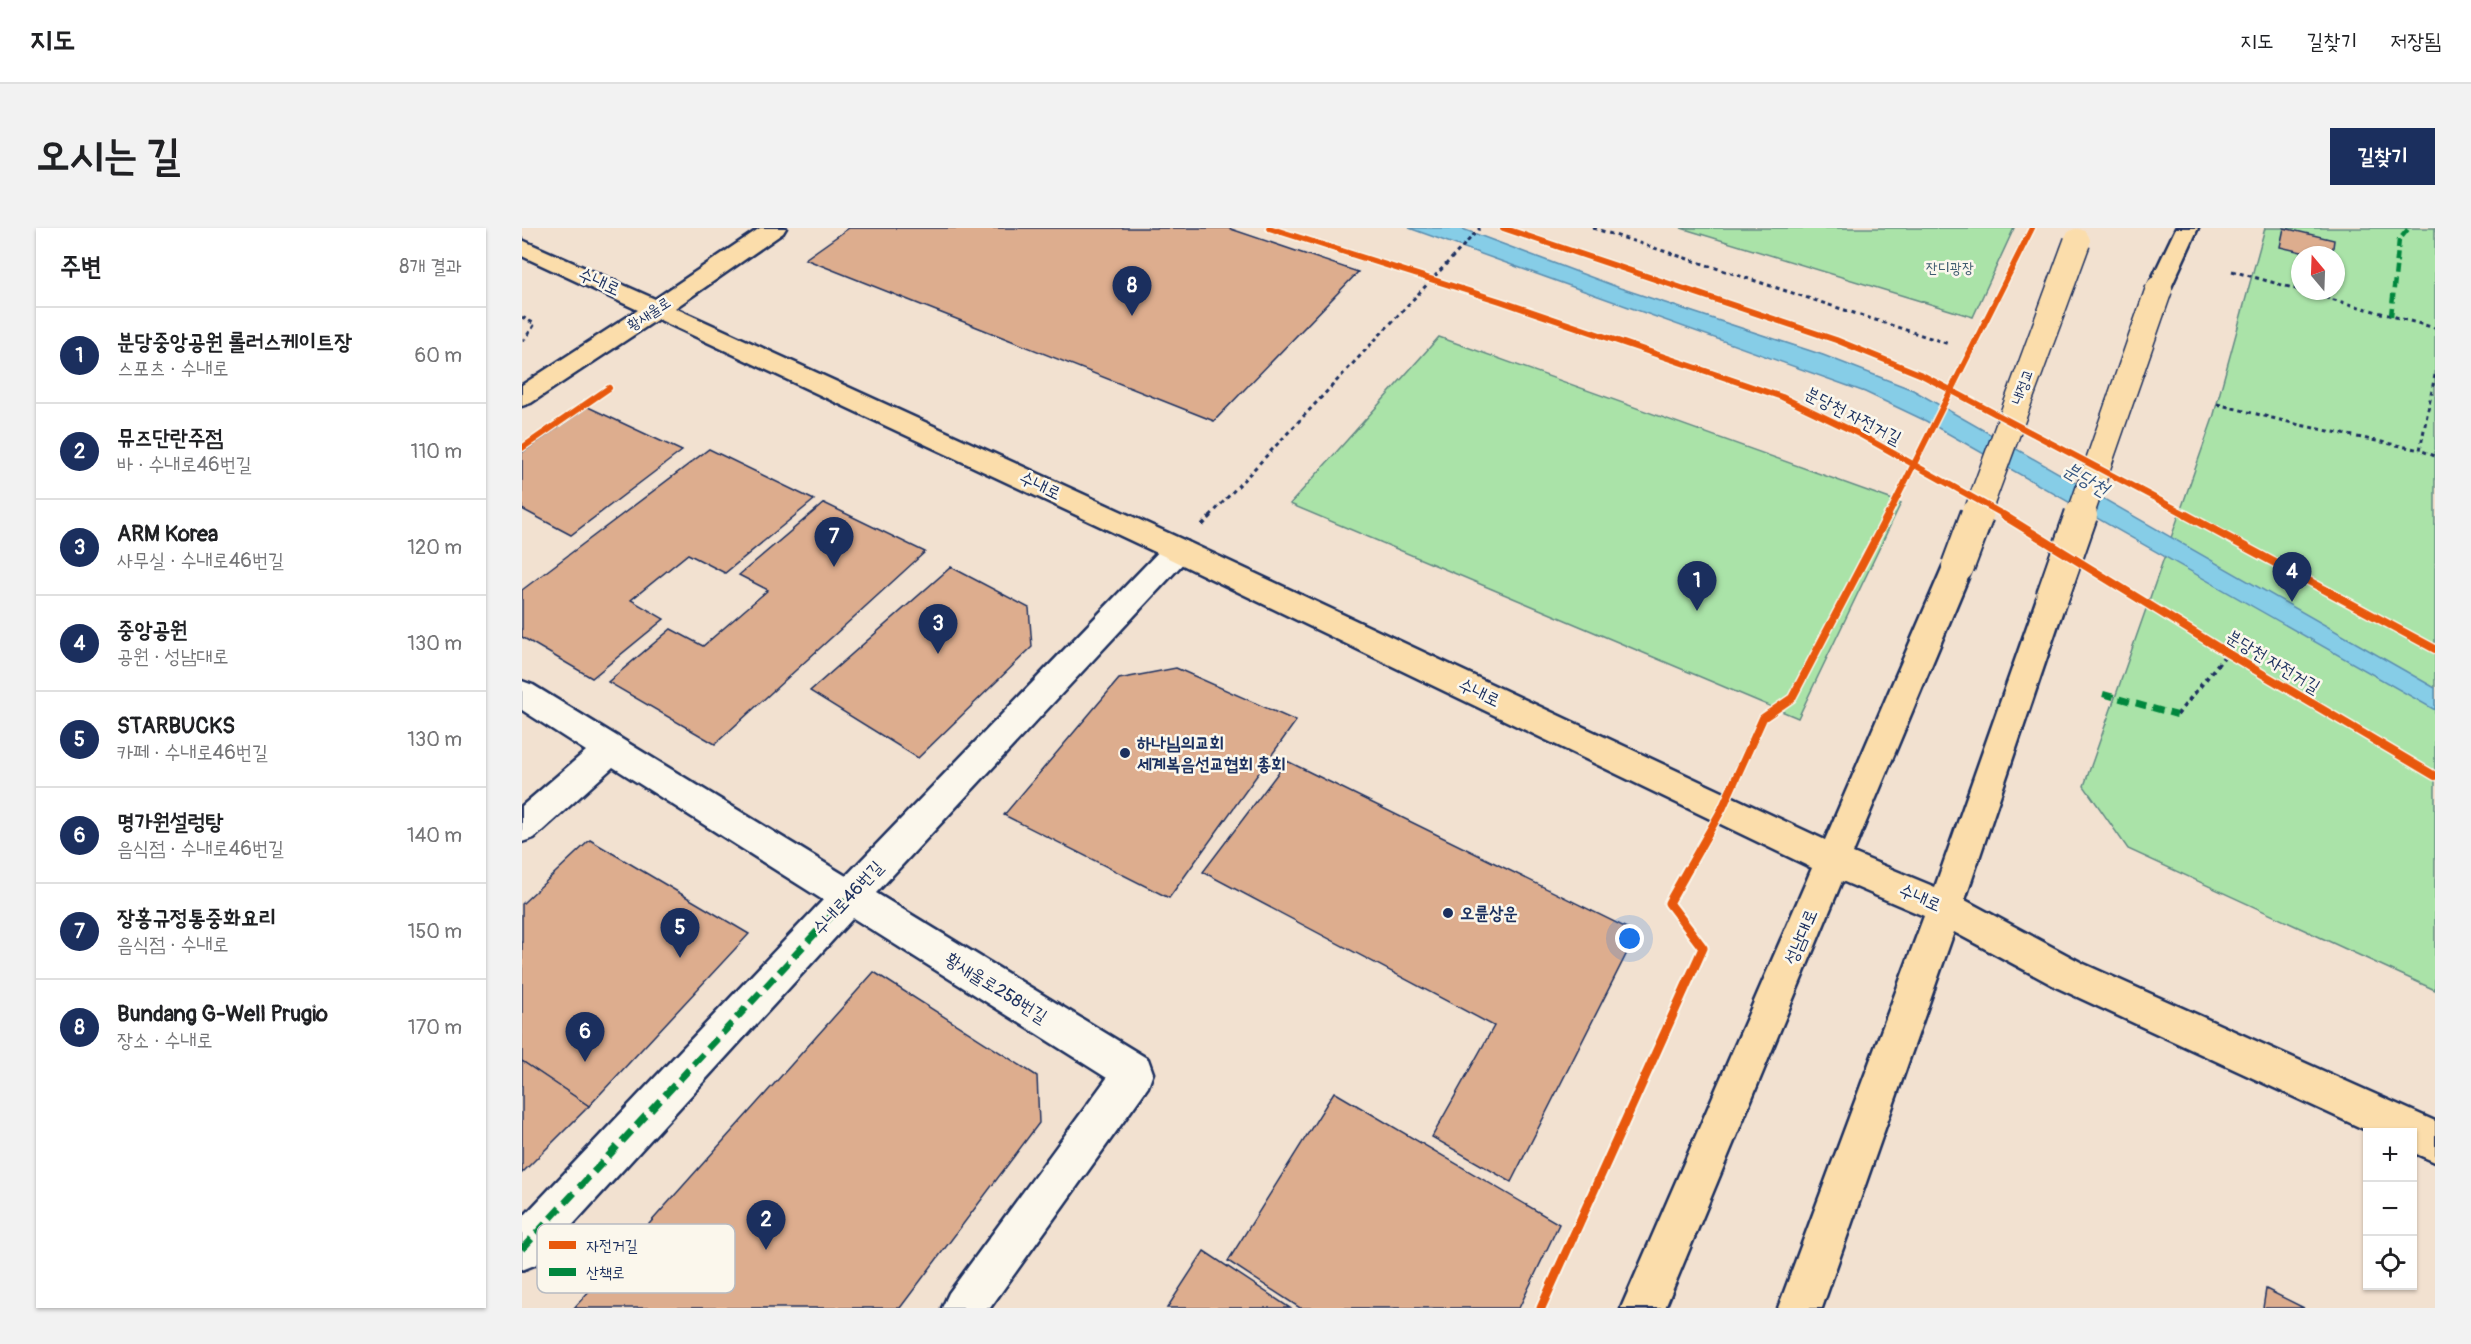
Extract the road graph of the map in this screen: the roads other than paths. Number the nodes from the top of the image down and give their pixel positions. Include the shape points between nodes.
1 (775, 228) edge
2 (2187, 228) edge
3 (2080, 235) edge
4 (522, 247) edge
5 (658, 308) junction
6 (522, 397) edge
7 (1178, 550) junction
8 (1958, 566) joint
9 (522, 694) edge
10 (611, 749) junction
11 (522, 827) edge
12 (1834, 861) junction
13 (849, 897) junction
14 (1945, 908) junction
15 (2435, 1142) edge
16 (545, 1224) edge
17 (537, 1233) edge
18 (522, 1249) edge
19 (964, 1308) edge
20 (1643, 1308) edge
21 (1800, 1308) edge

1 - 5 main road, 황새울로
2 - 14 main road, bridge via 2159,289
3 - 8 main road, 내정교, bridge
4 - 5 main road, 수내로
5 - 6 main road, 황새울로
5 - 7 main road, 수내로
7 - 12 main road, 수내로
7 - 13 street, 수내로46번길
8 - 12 main road, 성남대로
9 - 10 street, 황새울로258번길
10 - 11 street
10 - 13 street, 황새울로258번길
12 - 14 main road, 수내로
12 - 20 main road, 성남대로
13 - 16 street, 수내로46번길
13 - 19 street, 황새울로258번길 via 1134,1073
14 - 15 main road, 수내로 via 2071,976
14 - 21 main road
17 - 18 street, 수내로46번길

